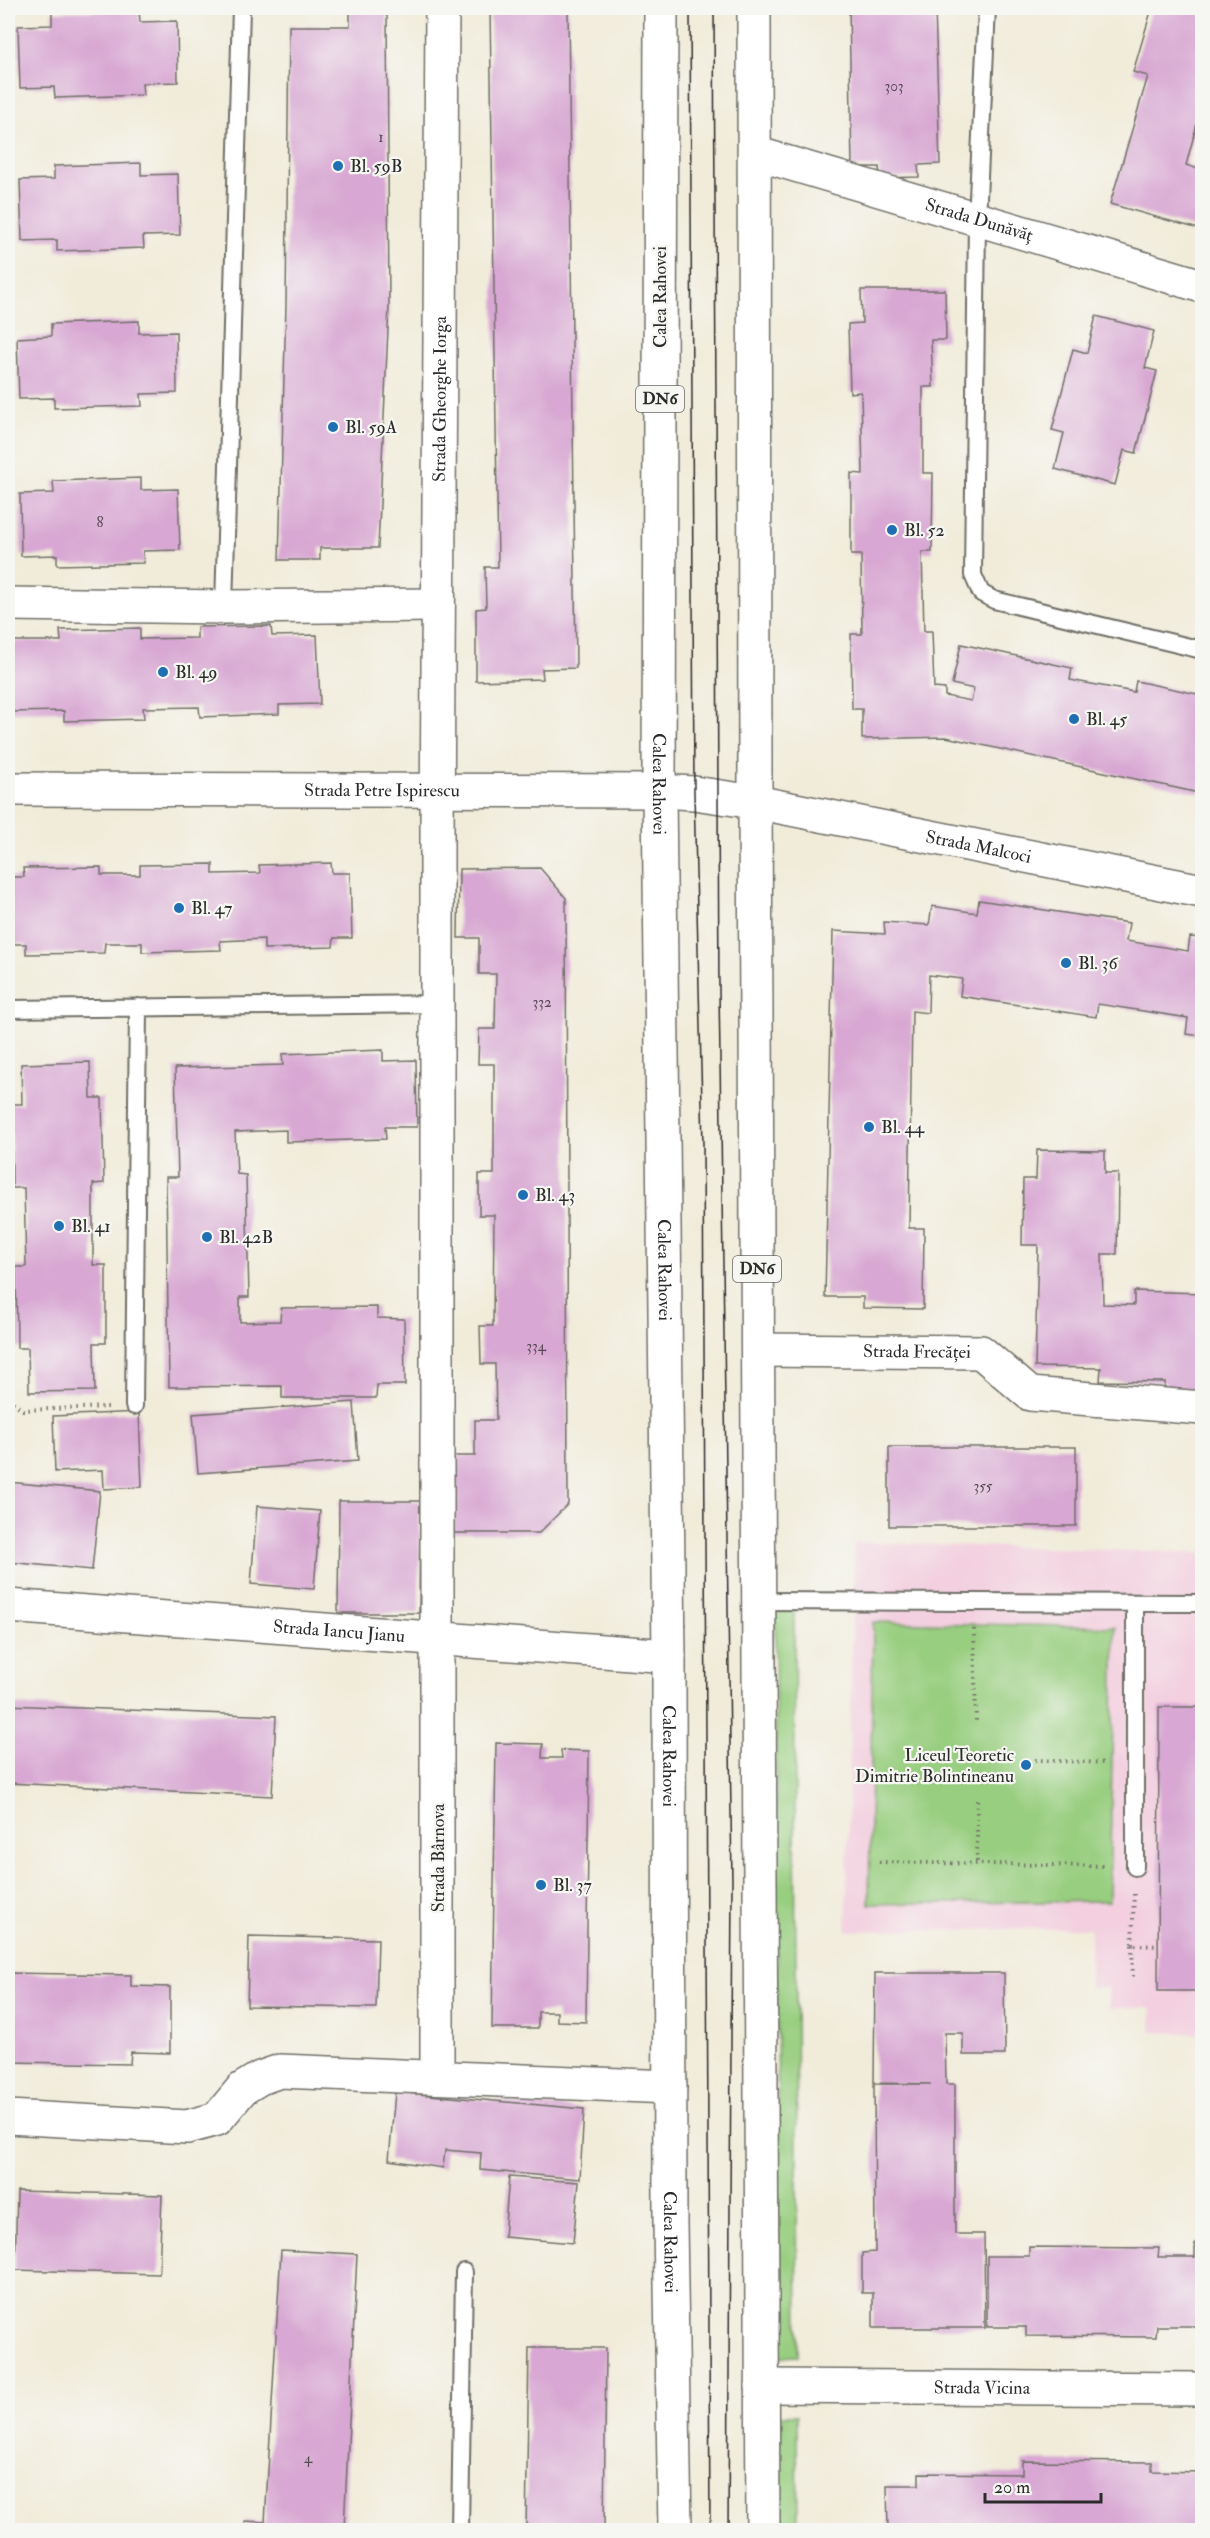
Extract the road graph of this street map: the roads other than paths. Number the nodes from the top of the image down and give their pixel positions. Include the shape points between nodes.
1 (241, 8) edge
2 (442, 8) edge
3 (662, 8) edge
4 (754, 8) edge
5 (987, 8) edge
6 (755, 153) junction
7 (977, 219) junction
8 (1203, 286) edge
9 (8, 604) edge
10 (438, 605) junction
11 (224, 607) junction
12 (1203, 650) edge
13 (8, 789) edge
14 (437, 791) junction
15 (659, 791) junction
16 (755, 802) junction
17 (1203, 891) edge
18 (437, 1004) junction
19 (138, 1008) junction
20 (8, 1009) edge
21 (758, 1350) junction
22 (134, 1406) road end
23 (1203, 1408) edge
24 (759, 1601) junction
25 (1135, 1603) junction
26 (1203, 1603) edge
27 (8, 1606) edge
28 (438, 1640) junction
29 (669, 1656) junction
30 (1135, 1867) road end
31 (437, 2078) junction
32 (670, 2087) junction
33 (8, 2116) edge
34 (464, 2272) dead end
35 (762, 2386) junction
36 (1203, 2389) edge
37 (460, 2530) edge
38 (675, 2530) edge
39 (764, 2530) edge

1 - 11 lane
2 - 10 street, Strada Gheorghe Iorga
3 - 15 street, Calea Rahovei / DN6
4 - 6 street, DN6
5 - 7 lane
6 - 7 street, Strada Dunăvăț
6 - 16 street, DN6
7 - 8 street, Strada Dunăvăț
7 - 12 lane via 973,575 981,592 994,600
9 - 11 street
10 - 11 street
10 - 14 street, Strada Gheorghe Iorga
13 - 14 street, Strada Petre Ispirescu
14 - 15 street, Strada Petre Ispirescu
14 - 18 street
15 - 16 street, Strada Petre Ispirescu
15 - 29 street, Calea Rahovei / DN6
16 - 17 street, Strada Malcoci
16 - 21 street, DN6
18 - 19 lane
18 - 28 street
19 - 20 lane
19 - 22 lane
21 - 23 street, Strada Frecăței via 981,1352 1030,1394
21 - 24 street, DN6
24 - 25 lane
24 - 35 street, DN6
25 - 26 lane
25 - 30 lane
27 - 28 street, Strada Iancu Jianu
28 - 29 street, Strada Iancu Jianu
28 - 31 street, Strada Bârnova
29 - 32 street, Calea Rahovei / DN6
31 - 32 street
31 - 33 street via 280,2071 242,2089 217,2118 187,2127
32 - 38 street, Calea Rahovei / DN6
34 - 37 lane
35 - 36 street, Strada Vicina
35 - 39 street, DN6

